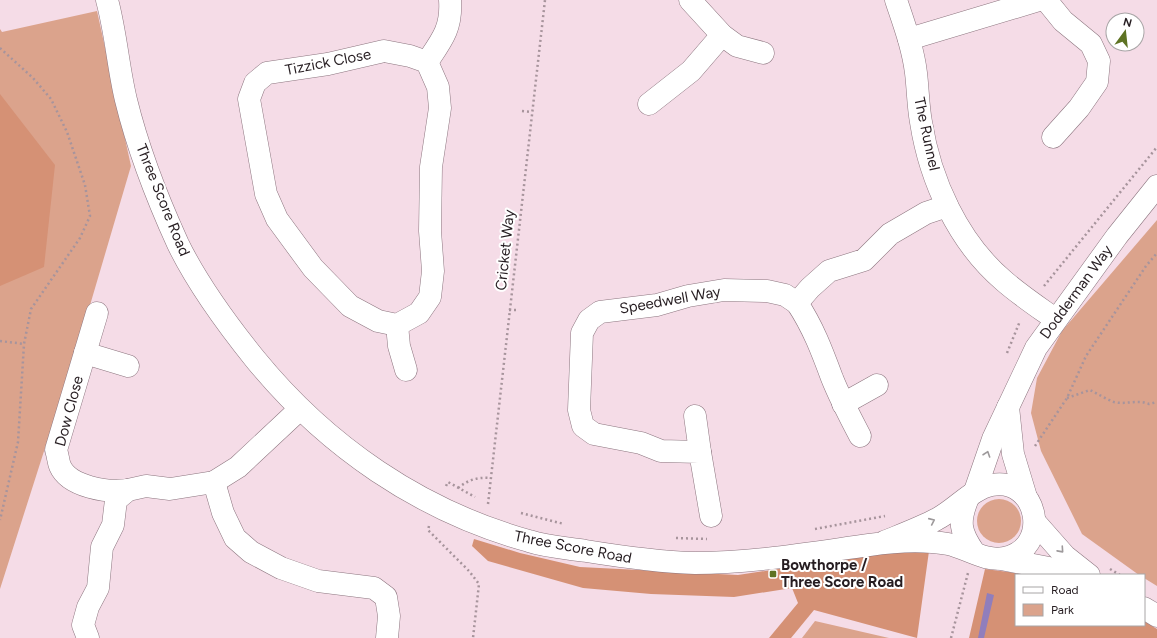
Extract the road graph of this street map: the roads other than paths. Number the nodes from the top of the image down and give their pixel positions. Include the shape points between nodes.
1 (107, 0) edge
2 (118, 0) edge
3 (450, 0) edge
4 (690, 0) edge
5 (896, 0) edge
6 (1038, 0) edge
7 (1046, 0) edge
8 (114, 25) junction
9 (722, 36) junction
10 (909, 39) junction
11 (763, 53) dead end
12 (427, 62) junction
13 (652, 101) dead end
14 (1053, 137) dead end
15 (1157, 186) edge
16 (947, 206) junction
17 (797, 304) junction
18 (97, 313) dead end
19 (1055, 319) junction
20 (397, 325) junction
21 (85, 353) junction
22 (128, 366) dead end
23 (406, 370) dead end
24 (877, 386) dead end
25 (843, 404) junction
26 (1008, 407) junction
27 (300, 409) junction
28 (695, 416) dead end
29 (860, 436) dead end
30 (700, 452) junction
31 (214, 482) junction
32 (128, 490) junction
33 (971, 495) junction
34 (1026, 497) junction
35 (711, 516) dead end
36 (1035, 522) junction
37 (884, 542) junction
38 (988, 556) junction
39 (1097, 570) edge
40 (1067, 574) edge
41 (1145, 609) edge
42 (1157, 616) edge
43 (88, 638) edge
44 (387, 638) edge

1 - 8 street, Three Score Road
2 - 8 street, Three Score Road
3 - 12 street via 451,16 446,34
4 - 9 street
5 - 10 street, The Runnel
6 - 10 street
7 - 14 street via 1063,21 1091,44 1099,61 1097,82 1079,108
8 - 27 street, Three Score Road via 118,65 132,122 157,194 179,245 231,329 271,379
9 - 11 street via 737,46
9 - 13 street via 691,71
10 - 16 street, The Runnel via 916,72 921,122 930,163
12 - 20 street via 438,87 440,108 431,167 430,231 433,271 430,297 419,313
12 - 20 street, Tizzick Close via 384,51 328,64 267,73 255,84 249,99 266,194 277,220 314,268 350,306 378,321
15 - 19 street, Dodderman Way
16 - 17 street via 926,214 890,234 864,260 829,271
16 - 19 street, The Runnel via 978,253 1003,280
17 - 25 street via 821,344
17 - 30 street, Speedwell Way via 785,294 724,290 688,296 657,305 600,312 589,320 582,333 579,410 583,426 594,434 640,443 661,451
18 - 21 street, Dow Close
19 - 26 street, Dodderman Way via 1036,348
20 - 23 street via 399,346
21 - 22 street
21 - 32 street, Dow Close via 56,450 61,467 72,480 114,492
24 - 25 street
25 - 29 street
33 -> 26 street, Dodderman Way
26 - 34 street via 1013,454
27 - 31 street via 238,467
27 - 37 street, Three Score Road via 334,440 398,485 437,507 532,542 640,560 696,563 744,561
28 - 30 street
30 - 35 street
31 - 32 street, Dow Close via 170,489 146,486
31 - 44 street via 223,513 235,538 251,552 281,568 318,581 374,588 386,597 389,616
32 - 43 street via 116,500 113,525 102,547 98,588 88,607 83,625
33 - 34 street, Three Score Road via 986,486 998,484 1011,486
37 -> 33 street, Three Score Road via 939,519
33 - 38 street via 962,512 961,528 964,538
34 - 36 street via 1033,508
36 - 38 street via 1032,536 1025,547 1014,555
36 -> 39 street via 1065,556
37 - 38 street, Three Score Road via 926,541 951,544
38 - 40 street, Three Score Road
41 - 42 street

